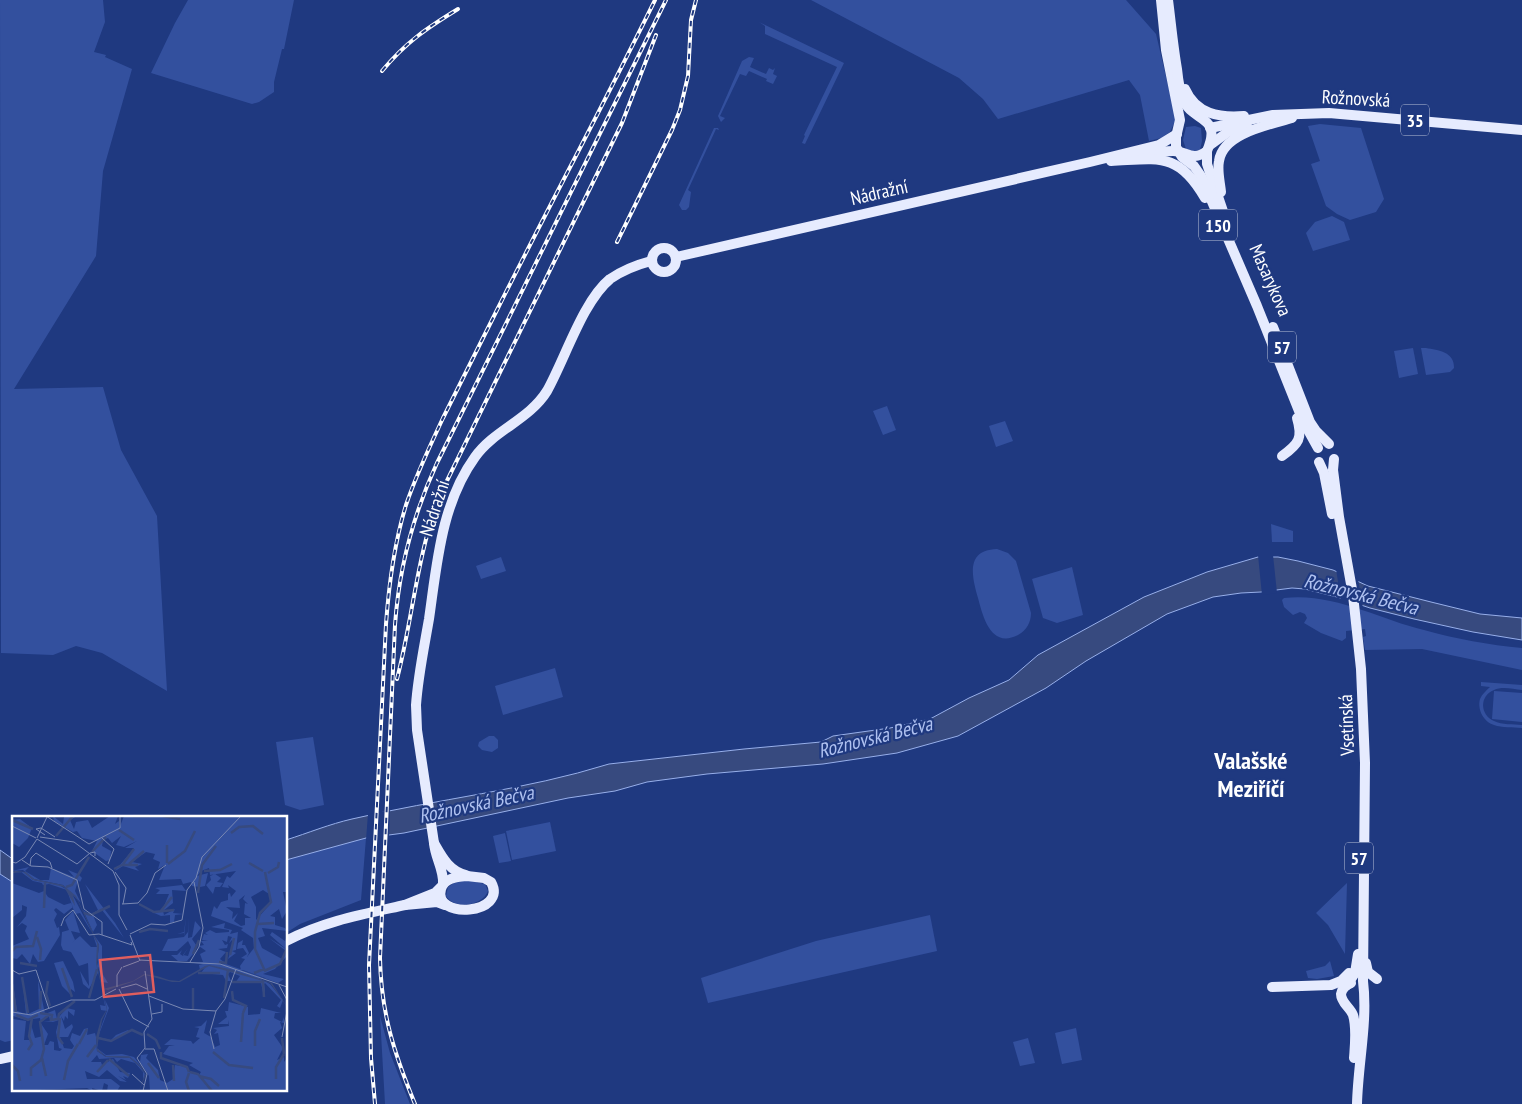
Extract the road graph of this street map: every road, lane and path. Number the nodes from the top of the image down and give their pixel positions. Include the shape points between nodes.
1 (1161, 0) edge
2 (1168, 0) edge
3 (1176, 67) junction
4 (1307, 114) junction
5 (1273, 115) junction
6 (1210, 128) junction
7 (1178, 130) junction
8 (1522, 130) edge
9 (1208, 148) junction
10 (1179, 152) junction
11 (1090, 162) junction
12 (1226, 219) junction
13 (676, 257) junction
14 (651, 261) junction
15 (1242, 270) junction
16 (1252, 316) dead end
17 (1265, 325) junction
18 (1328, 444) junction
19 (1318, 448) junction
20 (1282, 456) dead end
21 (1334, 459) junction
22 (1319, 462) junction
23 (1334, 507) junction
24 (434, 840) junction
25 (467, 876) junction
26 (442, 886) junction
27 (445, 904) junction
28 (405, 905) junction
29 (288, 940) edge
30 (1361, 951) junction
31 (1377, 979) dead end
32 (1347, 985) junction
33 (1272, 987) dead end
34 (1365, 996) junction
35 (1346, 1004) junction
36 (1353, 1104) edge
37 (1357, 1104) edge

1 - 7 main road via 1166,50 1179,112
2 - 3 main road, 35
3 - 5 main road, 35 via 1188,96 1204,111 1226,117
3 - 6 main road, 35 via 1183,100 1190,111 1206,121
4 - 5 main road, Rožnovská / 35
4 - 8 main road, Rožnovská / 35 via 1367,115
4 - 9 main road, Rožnovská / 35 via 1245,126 1218,138
4 - 12 main road, 57 via 1251,131 1225,146 1218,161 1218,171
5 - 6 main road, Rožnovská / 35
6 - 7 main road, 35 via 1195,121
6 - 9 main road
7 - 10 main road via 1176,142
7 - 11 main road, Nádražní / 150 via 1160,144
9 - 10 main road, 35 via 1196,156
9 - 12 main road, Masarykova / 57 via 1207,164
10 - 11 main road, Nádražní / 150
10 - 15 main road, Masarykova / 57 via 1199,172
11 - 13 main road, Nádražní / 150
11 - 15 main road, 150 via 1149,160 1182,168 1205,198
12 - 18 main road, Masarykova / 57 via 1310,422
13 - 14 main road, Nádražní / 150 via 670,250 662,248 655,252
13 - 14 main road via 675,266 667,272 657,271
14 - 24 main road, Nádražní / 150 via 624,270 601,288 542,397 475,455 454,493 441,541 416,702 417,730
15 - 16 main road, 57 via 1253,304
15 - 17 main road, Masarykova / 57
17 - 19 main road, Masarykova / 57 via 1303,421
17 - 20 main road via 1300,429 1297,443
18 - 19 main road
18 - 21 main road, 57 via 1335,451
19 - 22 main road, 57 via 1315,455
21 - 22 main road via 1326,464
21 - 23 main road, Vsetínská / 57
22 - 23 main road, Vsetínská / 57
23 - 30 main road, Vsetínská / 57 via 1356,637
24 - 25 main road, Nádražní / 150 via 450,867
24 - 26 main road, Nádražní / 150
25 - 26 main road via 451,878
25 - 27 main road via 491,882 492,898 486,904 469,910 454,909
26 - 27 main road via 440,895
26 - 28 main road via 435,893
27 - 28 main road
28 - 29 main road via 313,928
30 - 31 main road via 1368,972
30 - 32 main road, Vsetínská / 57 via 1356,970
30 - 33 main road via 1349,972 1334,984
30 - 34 main road, Vsetínská / 57
32 - 34 main road via 1359,984
32 - 35 main road via 1341,995
34 - 35 main road via 1362,1004 1356,1007
34 - 37 main road, Vsetínská / 57
35 - 36 main road via 1354,1027

